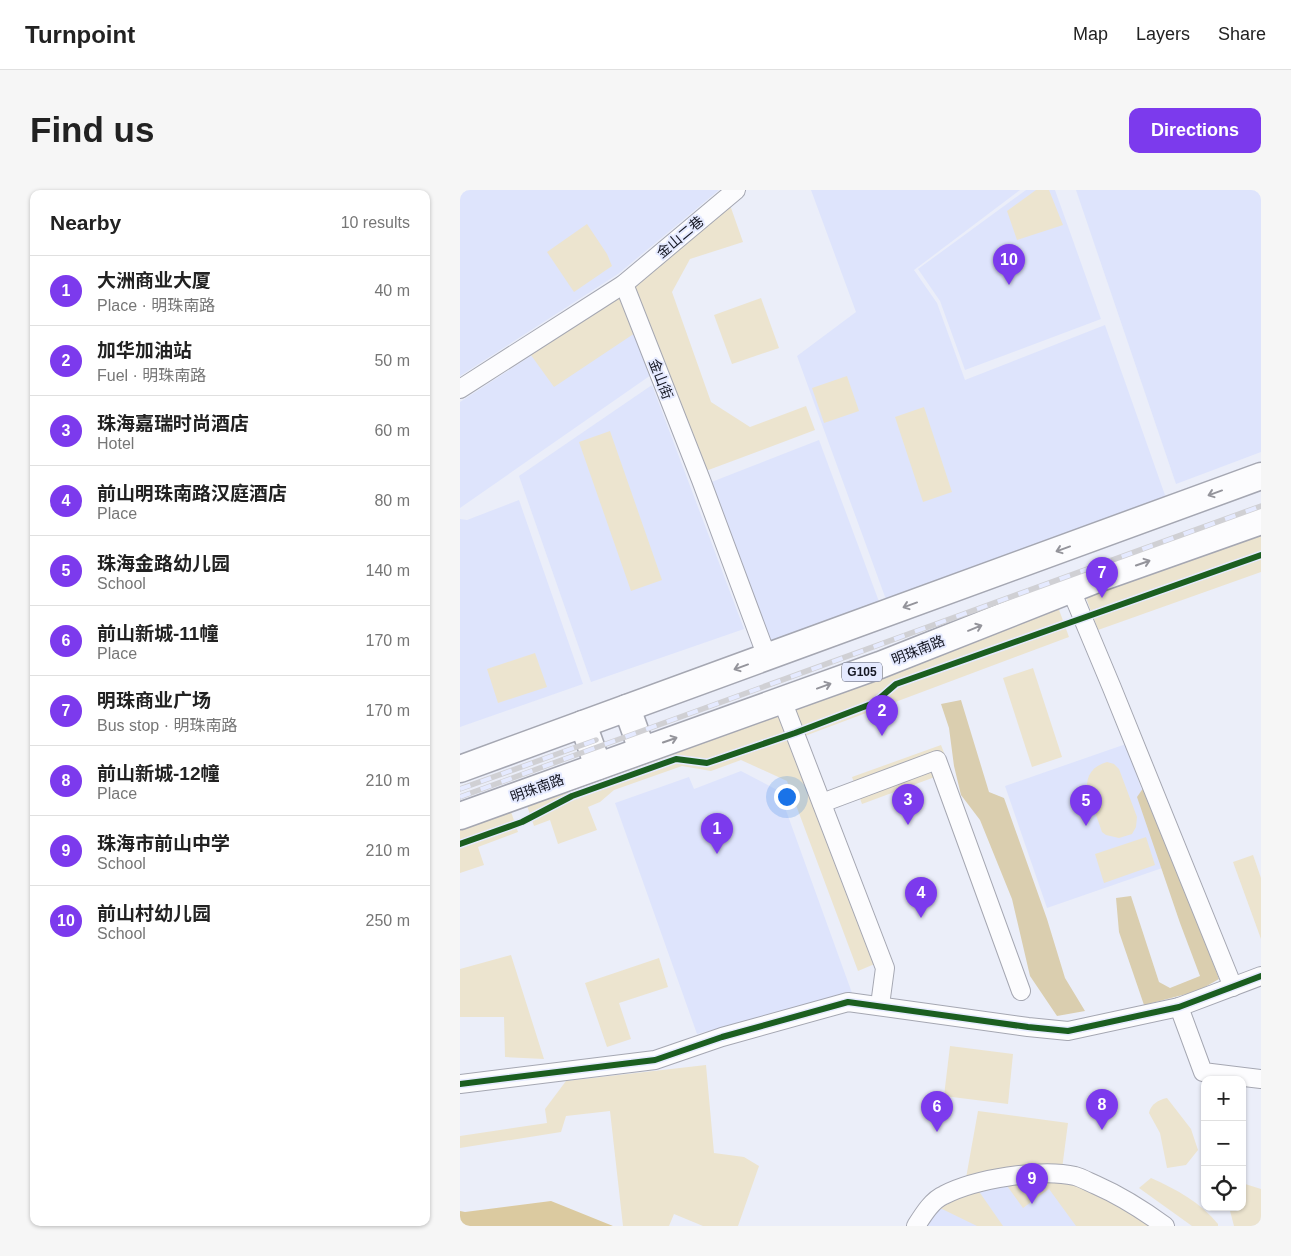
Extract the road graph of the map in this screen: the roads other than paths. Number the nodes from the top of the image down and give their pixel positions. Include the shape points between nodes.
1 (736, 190) edge
2 (624, 284) junction
3 (460, 389) edge
4 (1261, 476) edge
5 (1261, 521) edge
6 (1071, 590) junction
7 (767, 657) junction
8 (782, 700) junction
9 (626, 708) junction
10 (583, 724) junction
11 (642, 750) junction
12 (598, 766) junction
13 (460, 769) edge
14 (822, 803) junction
15 (460, 816) edge
16 (1261, 976) edge
17 (1233, 987) junction
18 (1021, 991) dead end
19 (880, 1005) junction
20 (1179, 1007) junction
21 (1261, 1079) edge
22 (460, 1084) edge
23 (916, 1226) edge
24 (1165, 1226) edge

1 - 2 street, 金山二巷
2 - 3 street
2 - 7 street, 金山街
4 -> 7 highway
6 -> 5 highway, 明珠南路 / G105
8 -> 6 highway, 明珠南路 / G105
6 - 17 street
7 -> 9 highway
11 -> 8 highway, 明珠南路 / G105
8 - 14 street
9 - 10 highway
9 - 11 highway
10 - 12 highway
10 - 13 highway
11 - 12 highway, 明珠南路 / G105
12 - 15 highway, 明珠南路 / G105
14 - 18 street via 937,760
14 - 19 street via 885,968
16 - 17 street
17 - 20 street
19 - 20 street via 1068,1031
19 - 22 street via 848,1002 722,1037 655,1060
20 - 21 street via 1203,1072
23 - 24 street via 924,1212 942,1195 1011,1176 1048,1173 1076,1176 1117,1195

